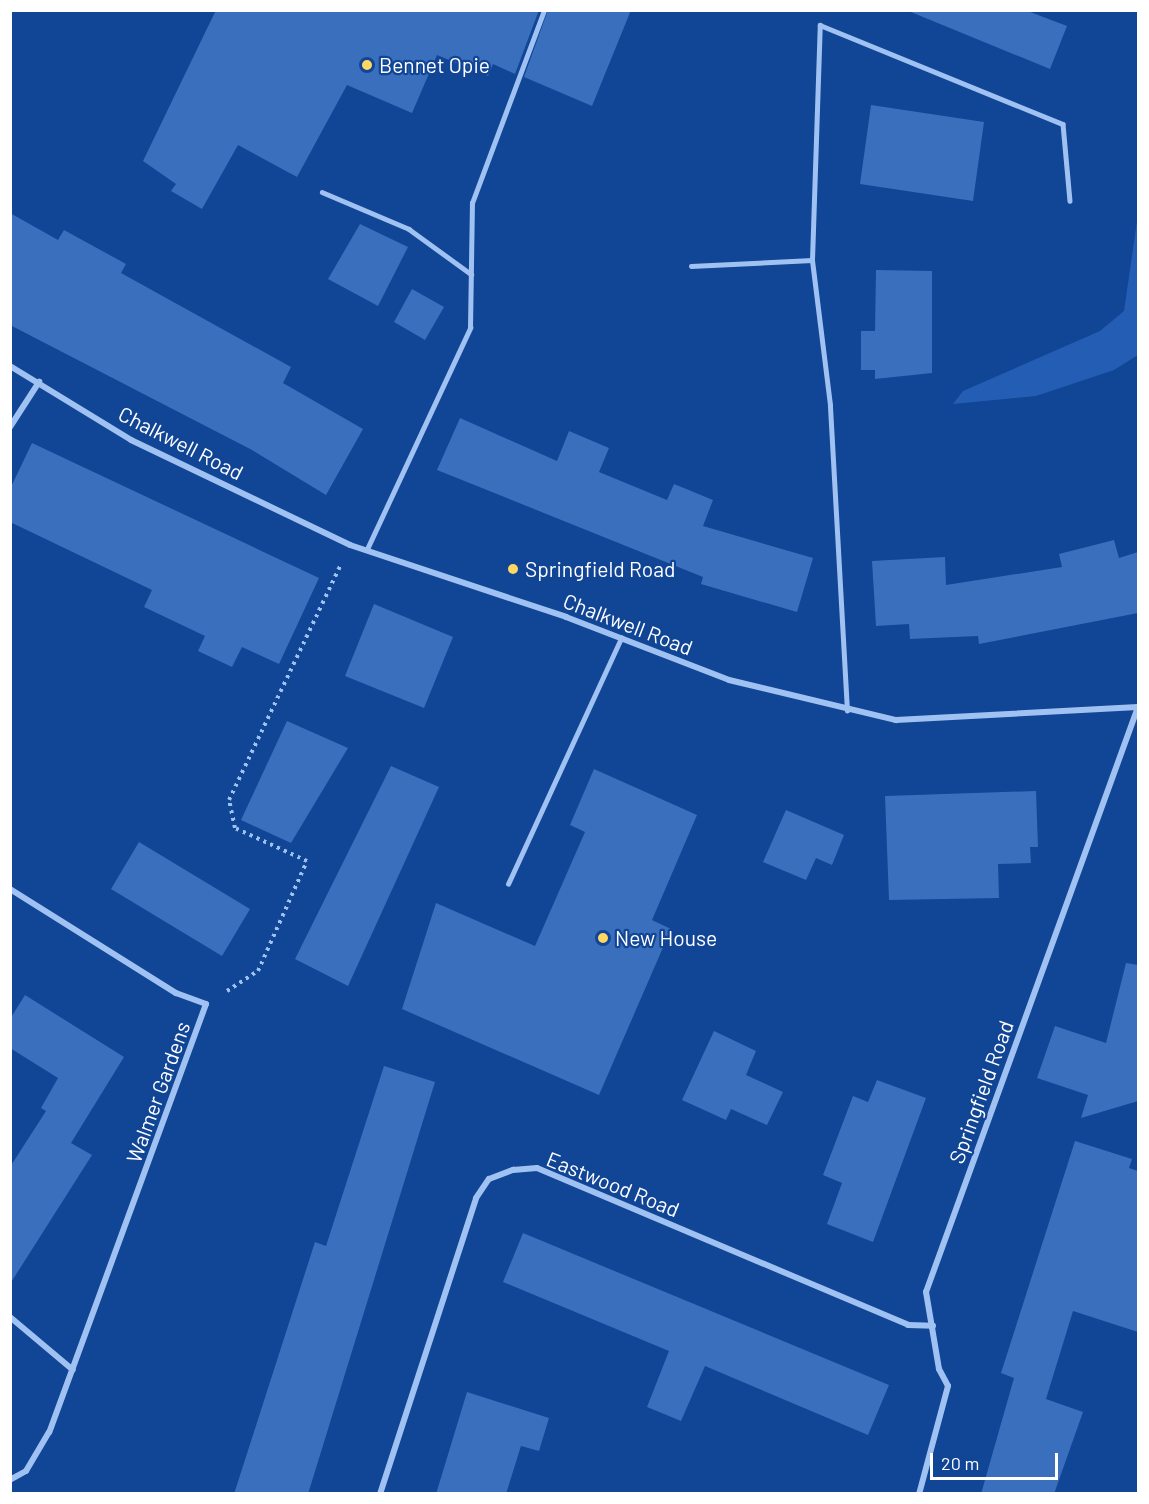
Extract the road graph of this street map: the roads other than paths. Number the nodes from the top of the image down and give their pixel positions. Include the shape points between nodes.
1 (544, 10) edge
2 (322, 192) dead end
3 (1070, 201) dead end
4 (812, 260) junction
5 (691, 266) dead end
6 (471, 274) junction
7 (10, 366) edge
8 (39, 382) junction
9 (10, 427) edge
10 (368, 547) junction
11 (621, 638) junction
12 (1138, 707) edge
13 (847, 711) junction
14 (508, 884) dead end
15 (10, 889) edge
16 (10, 1317) edge
17 (933, 1326) junction
18 (73, 1370) junction
19 (10, 1480) edge
20 (380, 1494) edge
21 (919, 1494) edge

1 - 6 lane via 472,203
2 - 6 lane via 409,229
3 - 4 lane via 1063,124 820,25
4 - 5 lane
4 - 13 lane via 830,405
6 - 10 lane via 470,328
7 - 8 street, Chalkwell Road
8 - 9 street
8 - 10 street, Chalkwell Road via 131,440 350,545
10 - 11 street, Chalkwell Road
11 - 13 street, Chalkwell Road via 729,680
11 - 14 lane
12 - 13 street, Chalkwell Road via 896,720
12 - 17 street, Springfield Road via 926,1292
15 - 18 street, Walmer Gardens via 176,993 206,1004
16 - 18 street
17 - 20 street, Eastwood Road via 908,1326 537,1168 513,1170 489,1179 476,1198
17 - 21 street, Springfield Road via 947,1404
18 - 19 street, Walmer Gardens via 49,1432 26,1471

